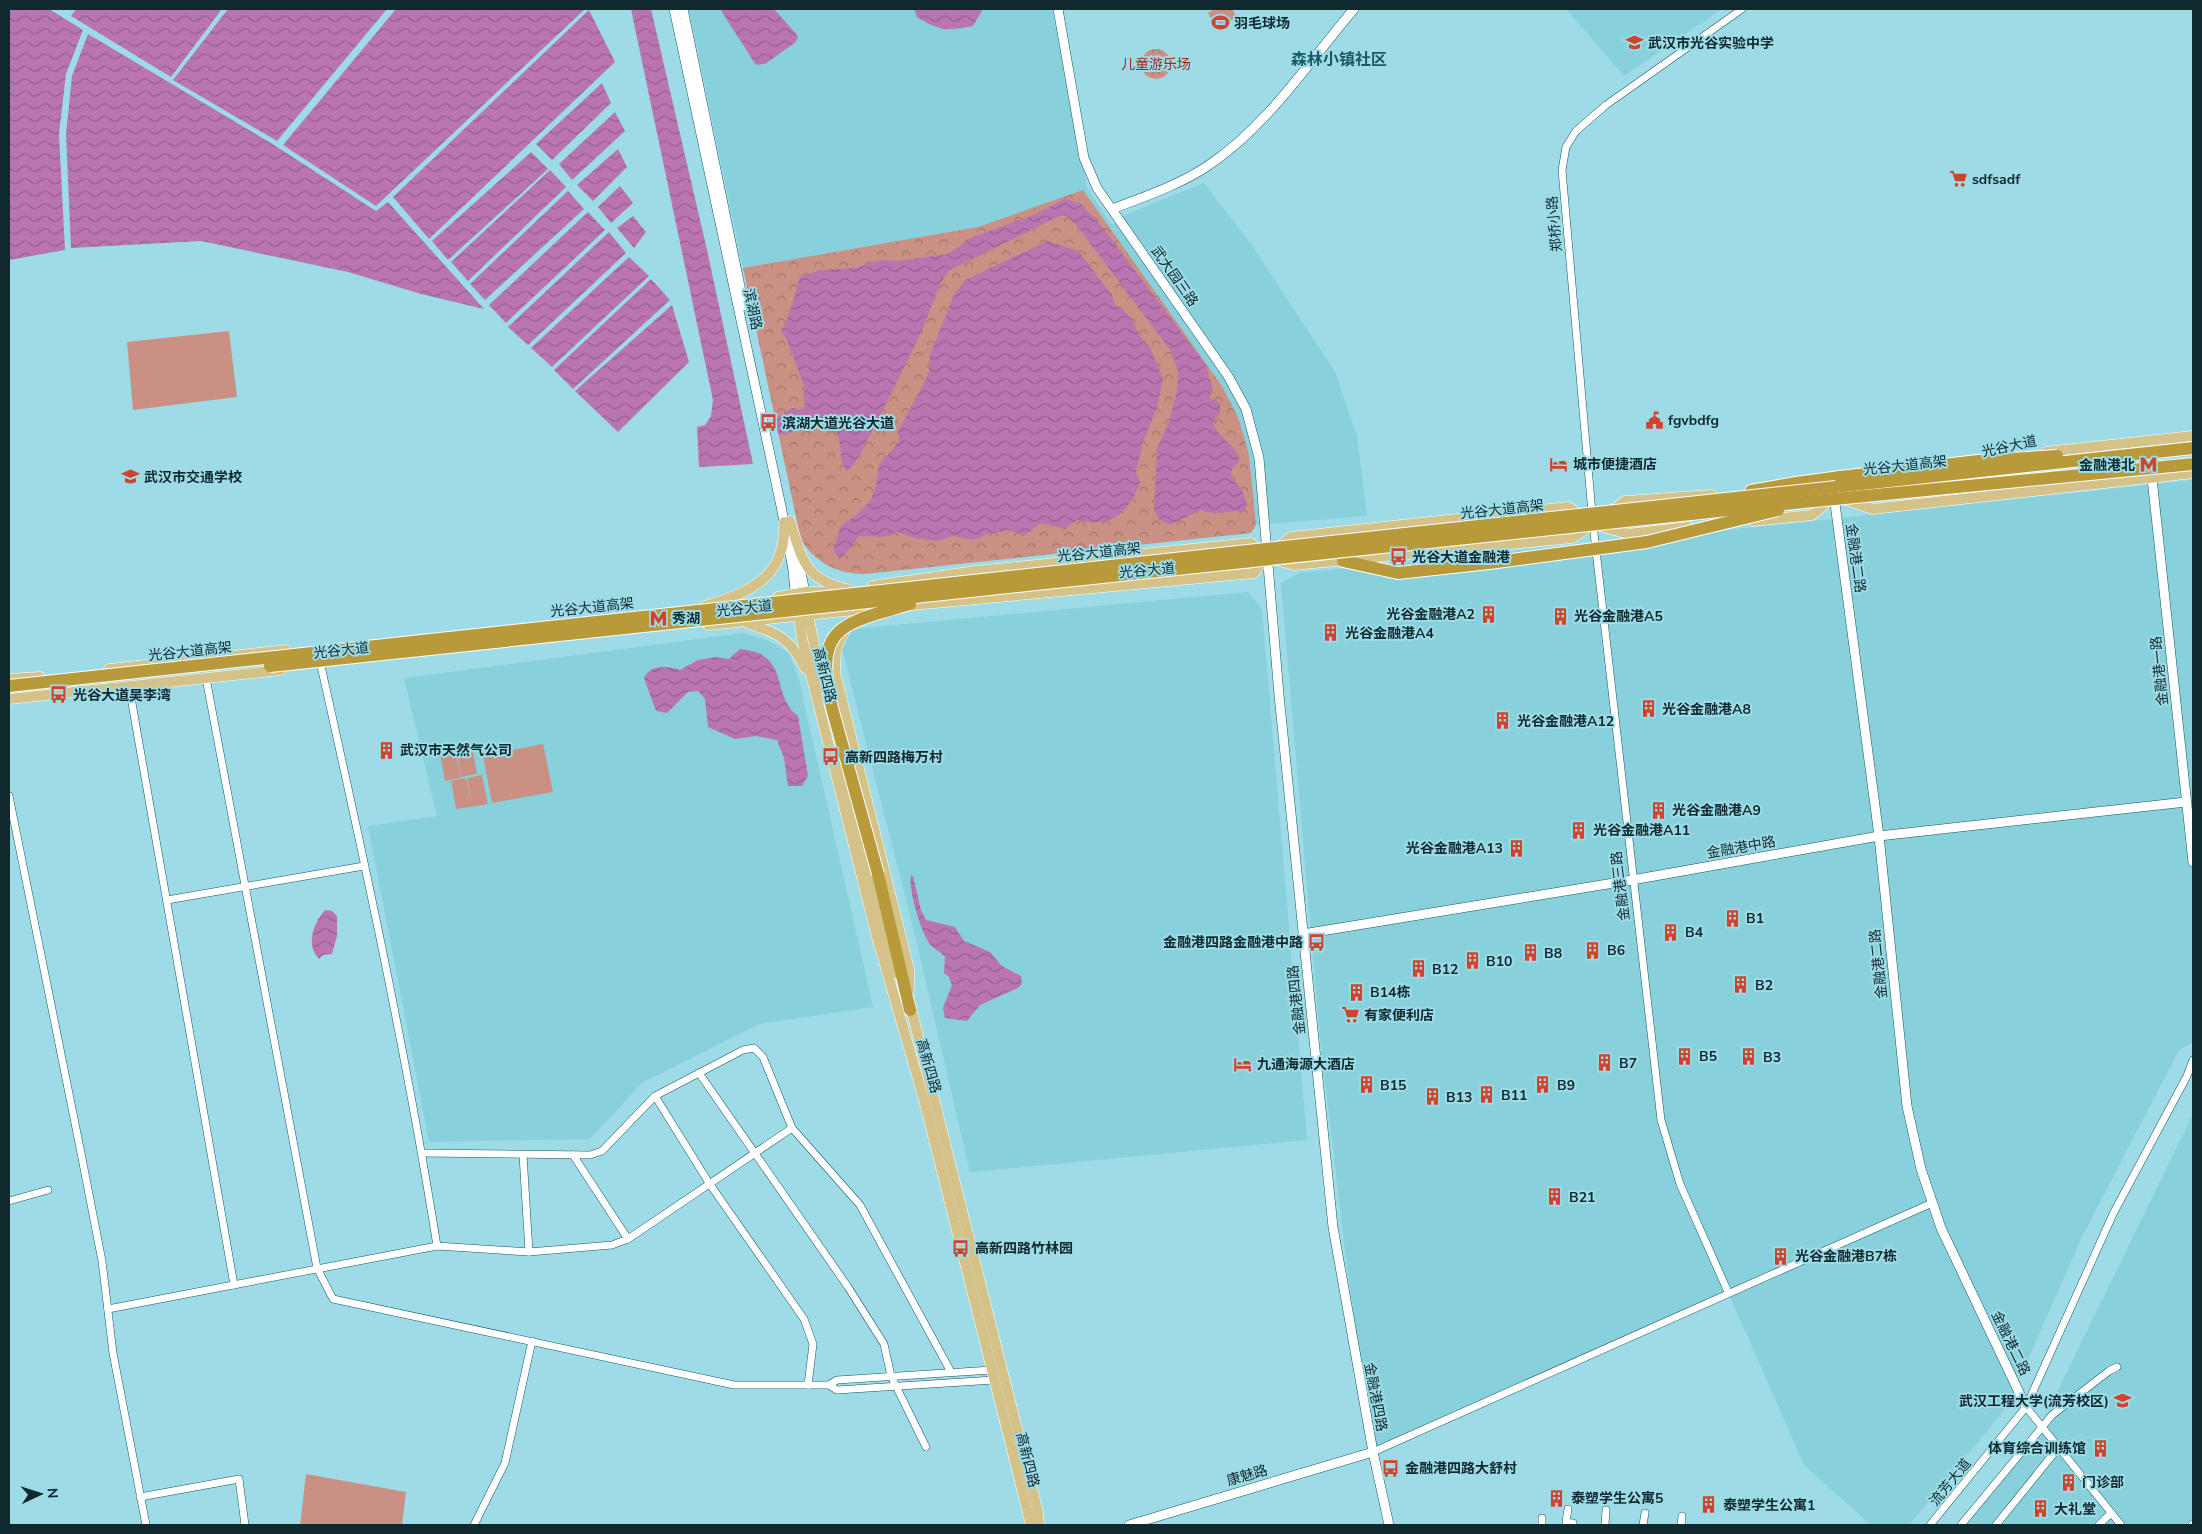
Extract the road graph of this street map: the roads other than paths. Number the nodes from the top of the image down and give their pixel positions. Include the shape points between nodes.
1 (674, 9) edge
2 (683, 9) edge
3 (1058, 9) edge
4 (1354, 9) edge
5 (1742, 9) edge
6 (1112, 209) junction
7 (2193, 436) edge
8 (2193, 448) edge
9 (2107, 458) junction
10 (2193, 464) edge
11 (2193, 473) edge
12 (2152, 478) junction
13 (1749, 492) junction
14 (1834, 496) junction
15 (1804, 502) junction
16 (787, 522) junction
17 (1593, 524) junction
18 (1266, 557) junction
19 (1343, 561) junction
20 (850, 590) junction
21 (976, 591) junction
22 (806, 592) junction
23 (794, 594) junction
24 (897, 606) junction
25 (698, 608) junction
26 (803, 615) junction
27 (723, 624) junction
28 (321, 666) junction
29 (206, 678) junction
30 (9, 679) edge
31 (813, 683) junction
32 (9, 686) edge
33 (129, 686) junction
34 (9, 694) edge
35 (9, 700) edge
36 (9, 796) edge
37 (2186, 802) junction
38 (1879, 836) junction
39 (2193, 862) edge
40 (364, 866) junction
41 (1632, 880) junction
42 (246, 885) junction
43 (168, 900) junction
44 (1303, 934) junction
45 (910, 1010) junction
46 (2193, 1060) edge
47 (699, 1073) junction
48 (655, 1096) junction
49 (792, 1128) junction
50 (422, 1153) junction
51 (754, 1153) junction
52 (523, 1155) junction
53 (574, 1155) junction
54 (709, 1183) junction
55 (48, 1190) dead end
56 (9, 1201) edge
57 (1932, 1203) junction
58 (628, 1239) junction
59 (437, 1246) junction
60 (529, 1252) junction
61 (317, 1268) junction
62 (234, 1285) junction
63 (1728, 1292) junction
64 (108, 1309) junction
65 (532, 1342) junction
66 (2117, 1367) dead end
67 (951, 1372) junction
68 (993, 1375) junction
69 (891, 1376) junction
70 (808, 1385) junction
71 (829, 1385) junction
72 (895, 1386) junction
73 (2026, 1407) junction
74 (2043, 1427) junction
75 (926, 1447) dead end
76 (2059, 1447) junction
77 (1373, 1452) junction
78 (140, 1497) junction
79 (1568, 1509) dead end
80 (1606, 1510) dead end
81 (2111, 1512) junction
82 (1645, 1513) dead end
83 (1682, 1516) dead end
84 (146, 1525) edge
85 (245, 1525) edge
86 (474, 1525) edge
87 (1031, 1525) edge
88 (1039, 1525) edge
89 (1129, 1525) edge
90 (1390, 1525) edge
91 (1573, 1525) edge
92 (1604, 1525) edge
93 (1643, 1525) edge
94 (1681, 1525) edge
95 (1930, 1525) edge
96 (1961, 1525) edge
97 (1996, 1525) edge
98 (2099, 1525) edge
99 (2121, 1525) edge

1 - 16 street, 滨湖路
2 - 16 street, 滨湖路
3 - 6 street, 武大园三路 via 1084,158 1097,188
4 - 6 street via 1240,141 1186,178
5 - 17 street, 郑桥小路 via 1606,105 1576,131 1566,147 1562,170
6 - 18 street, 武大园三路 via 1228,376 1246,409 1259,458
7 - 14 main road, 光谷大道 via 2054,450 2002,464 1869,479
8 - 9 highway, 光谷大道高架, bridge
9 - 13 highway, bridge via 1996,459 1796,483
9 - 32 highway, 光谷大道高架, bridge
10 - 15 highway, 光谷大道高架, bridge
11 - 12 main road, 光谷大道
12 - 14 main road, 光谷大道 via 1873,509
12 - 37 street, 金融港一路
13 - 14 main road, 光谷大道 via 1808,487
13 - 17 main road, 光谷大道 via 1625,501
14 - 17 main road, 光谷大道 via 1812,515 1628,534
14 - 38 street, 金融港二路
15 - 19 highway, bridge via 1647,542 1489,563 1398,573
15 - 21 highway, 光谷大道高架, bridge
16 - 20 main road via 804,563 817,578
16 - 22 street, 滨湖路
16 - 23 street, 滨湖路
16 - 25 main road via 782,552 760,584 726,600
17 - 18 main road, 光谷大道 via 1568,507 1509,512 1291,537
17 - 19 main road, 光谷大道 via 1572,538
17 - 41 street, 金融港三路
18 - 19 main road, 光谷大道 via 1294,565
18 - 20 main road, 光谷大道 via 1251,543 976,570
18 - 24 main road, 光谷大道 via 1254,573
18 - 44 street, 金融港四路
20 - 22 main road, 光谷大道
21 - 34 highway, 光谷大道高架, bridge
21 - 45 highway, bridge via 910,604 855,620 832,640 826,654 827,687 878,874
22 - 23 main road, 光谷大道
22 - 26 street, 滨湖路
23 - 25 main road, 光谷大道
23 - 26 street, 滨湖路
24 - 26 main road, 光谷大道
24 - 45 main road, 高新四路 via 873,612 848,628 839,641 835,672 908,969
25 - 30 main road, 光谷大道
26 - 27 main road, 光谷大道
26 - 31 main road, 高新四路 via 802,639
26 - 45 main road, 高新四路 via 891,958
27 - 28 main road, 光谷大道
27 - 31 main road via 746,623 778,634 791,645
28 - 29 main road, 光谷大道
28 - 40 street
29 - 33 main road, 光谷大道
29 - 42 street
31 - 68 main road, 高新四路
33 - 35 main road, 光谷大道
33 - 43 street
36 - 64 street via 82,1153
37 - 38 street, 金融港中路
37 - 39 street, 金融港一路
38 - 41 street, 金融港中路
38 - 57 street, 金融港二路 via 1907,1106
40 - 42 street
40 - 50 street
41 - 44 street, 金融港中路
41 - 63 street, 金融港三路 via 1660,1120 1680,1184
42 - 43 street
42 - 61 street
43 - 62 street
44 - 77 street, 金融港四路 via 1332,1227
45 - 88 main road, 高新四路 via 1029,1474
46 - 73 street, 流芳大道 via 2114,1212
47 - 48 street
47 - 49 street via 742,1050 754,1048 763,1057
47 - 51 street
48 - 53 street via 602,1151
48 - 54 street
49 - 51 street
49 - 67 street via 860,1206
50 - 52 street
50 - 59 street
51 - 54 street
51 - 69 street via 884,1344
52 - 53 street
52 - 60 street
53 - 58 street
54 - 58 street
54 - 70 street via 804,1318 814,1344
55 - 56 street
57 - 63 street
57 - 73 street, 金融港二路
58 - 60 street via 612,1245
59 - 60 street
59 - 61 street
61 - 62 street
61 - 65 street via 333,1299
62 - 64 street
63 - 77 street
64 - 78 street
65 - 70 street via 734,1385
65 - 86 street via 505,1463
66 - 74 street via 2052,1415
67 - 68 street
67 - 69 street
68 - 72 street
68 - 87 main road, 高新四路
69 - 71 street via 837,1380
69 - 72 street
70 - 71 street
71 - 72 street via 837,1390
72 - 75 street
73 - 74 street
73 - 95 street, 流芳大道
74 - 76 street
74 - 96 street
76 - 81 street
76 - 97 street
77 - 89 street, 康魅路
77 - 90 street, 金融港四路
78 - 84 street
78 - 85 street via 239,1479
79 - 91 street via 1566,1522
80 - 92 street
81 - 98 street
81 - 99 street
82 - 93 street
83 - 94 street

